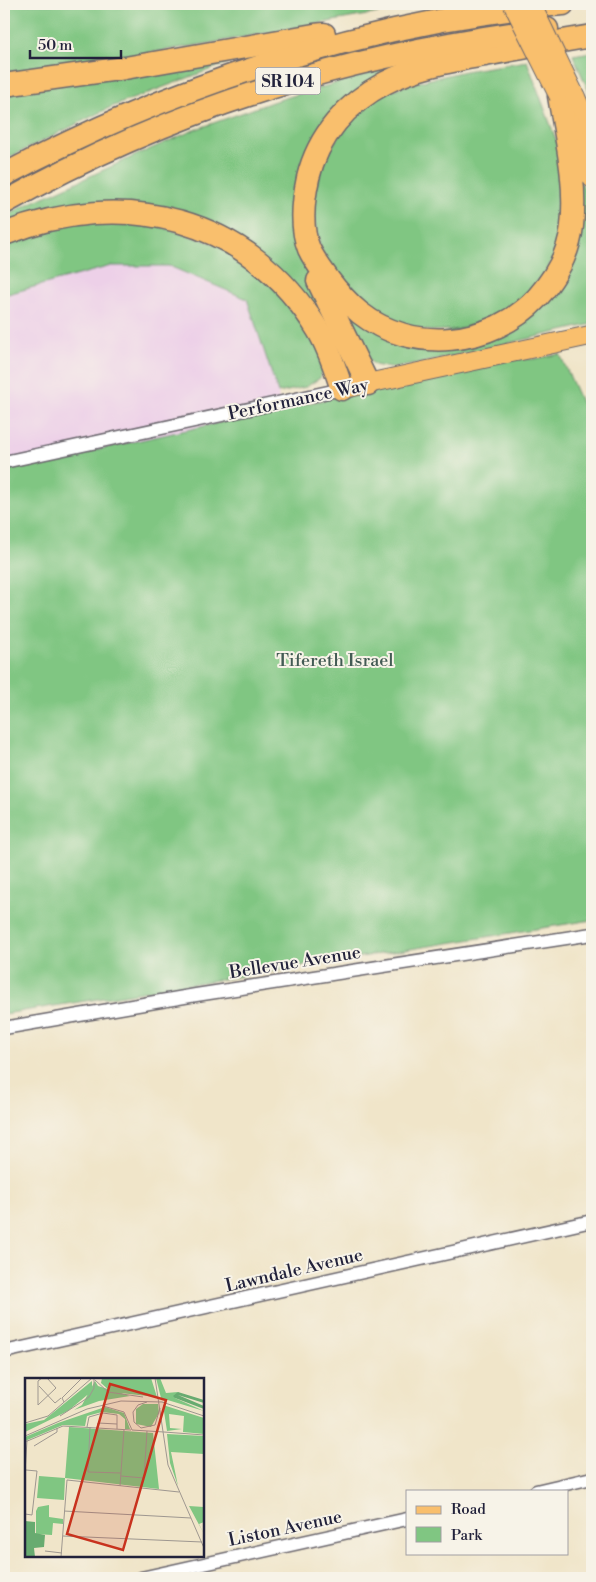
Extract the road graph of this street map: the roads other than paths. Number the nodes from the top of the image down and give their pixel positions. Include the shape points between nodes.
1 (513, 4) edge
2 (531, 4) edge
3 (563, 4) edge
4 (592, 24) edge
5 (378, 33) junction
6 (592, 36) edge
7 (4, 85) edge
8 (567, 96) junction
9 (592, 135) edge
10 (4, 175) edge
11 (592, 178) edge
12 (4, 203) edge
13 (4, 234) edge
14 (309, 249) junction
15 (592, 335) edge
16 (368, 384) junction
17 (342, 389) junction
18 (4, 462) edge
19 (592, 934) edge
20 (4, 1028) edge
21 (592, 1221) edge
22 (4, 1352) edge
23 (592, 1478) edge
24 (540, 1490) edge
25 (406, 1519) edge
26 (142, 1578) edge

1 - 8 main road, bridge
2 - 8 main road, bridge
3 - 5 highway, SR 104 via 472,15
4 - 12 highway, SR 104 via 453,42 369,60 253,92 159,127
5 - 7 highway via 314,35
5 - 10 highway, SR 104 via 305,52 203,85 76,138
6 - 14 highway via 442,63 401,76 370,92 333,124 315,155 303,210
8 - 9 main road
8 - 11 main road
8 - 14 highway via 573,190 569,239 551,282 506,323 454,340 400,334 361,314 344,299
13 - 17 highway via 48,219 121,212 172,219 219,237 265,267 293,294 318,330
14 - 16 highway via 319,284
15 - 16 main road, Performance Way
16 - 17 main road, Performance Way
17 - 18 street, Performance Way
19 - 20 street, Bellevue Avenue
21 - 22 street, Lawndale Avenue
23 - 24 street
25 - 26 street, Liston Avenue

